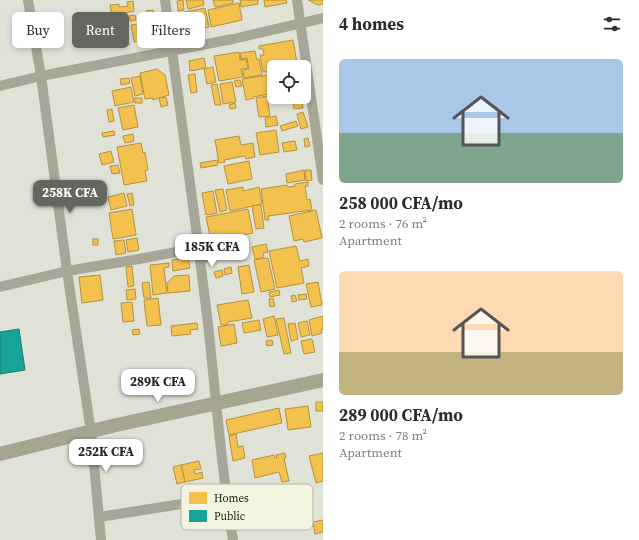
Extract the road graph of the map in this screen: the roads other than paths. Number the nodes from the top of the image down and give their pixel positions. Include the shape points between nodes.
1 (28, 0) edge
2 (165, 0) edge
3 (297, 0) edge
4 (323, 18) edge
5 (300, 22) junction
6 (172, 50) junction
7 (41, 76) junction
8 (0, 86) edge
9 (323, 180) edge
10 (198, 248) junction
11 (67, 271) junction
12 (0, 287) edge
13 (323, 380) edge
14 (216, 403) junction
15 (91, 432) junction
16 (0, 454) edge
17 (225, 484) edge
18 (181, 504) edge
19 (99, 517) junction
20 (231, 530) edge
21 (101, 540) edge
22 (233, 540) edge

1 - 7 street
2 - 6 street
3 - 5 street
4 - 5 street
5 - 6 street via 233,39
5 - 9 street
6 - 7 street
6 - 10 street
7 - 8 street
7 - 11 street
10 - 11 street
10 - 14 street
11 - 12 street
11 - 15 street
13 - 14 main road
14 - 15 main road
14 - 17 street
15 - 16 main road
15 - 19 street
18 - 19 street
19 - 21 street
20 - 22 street

